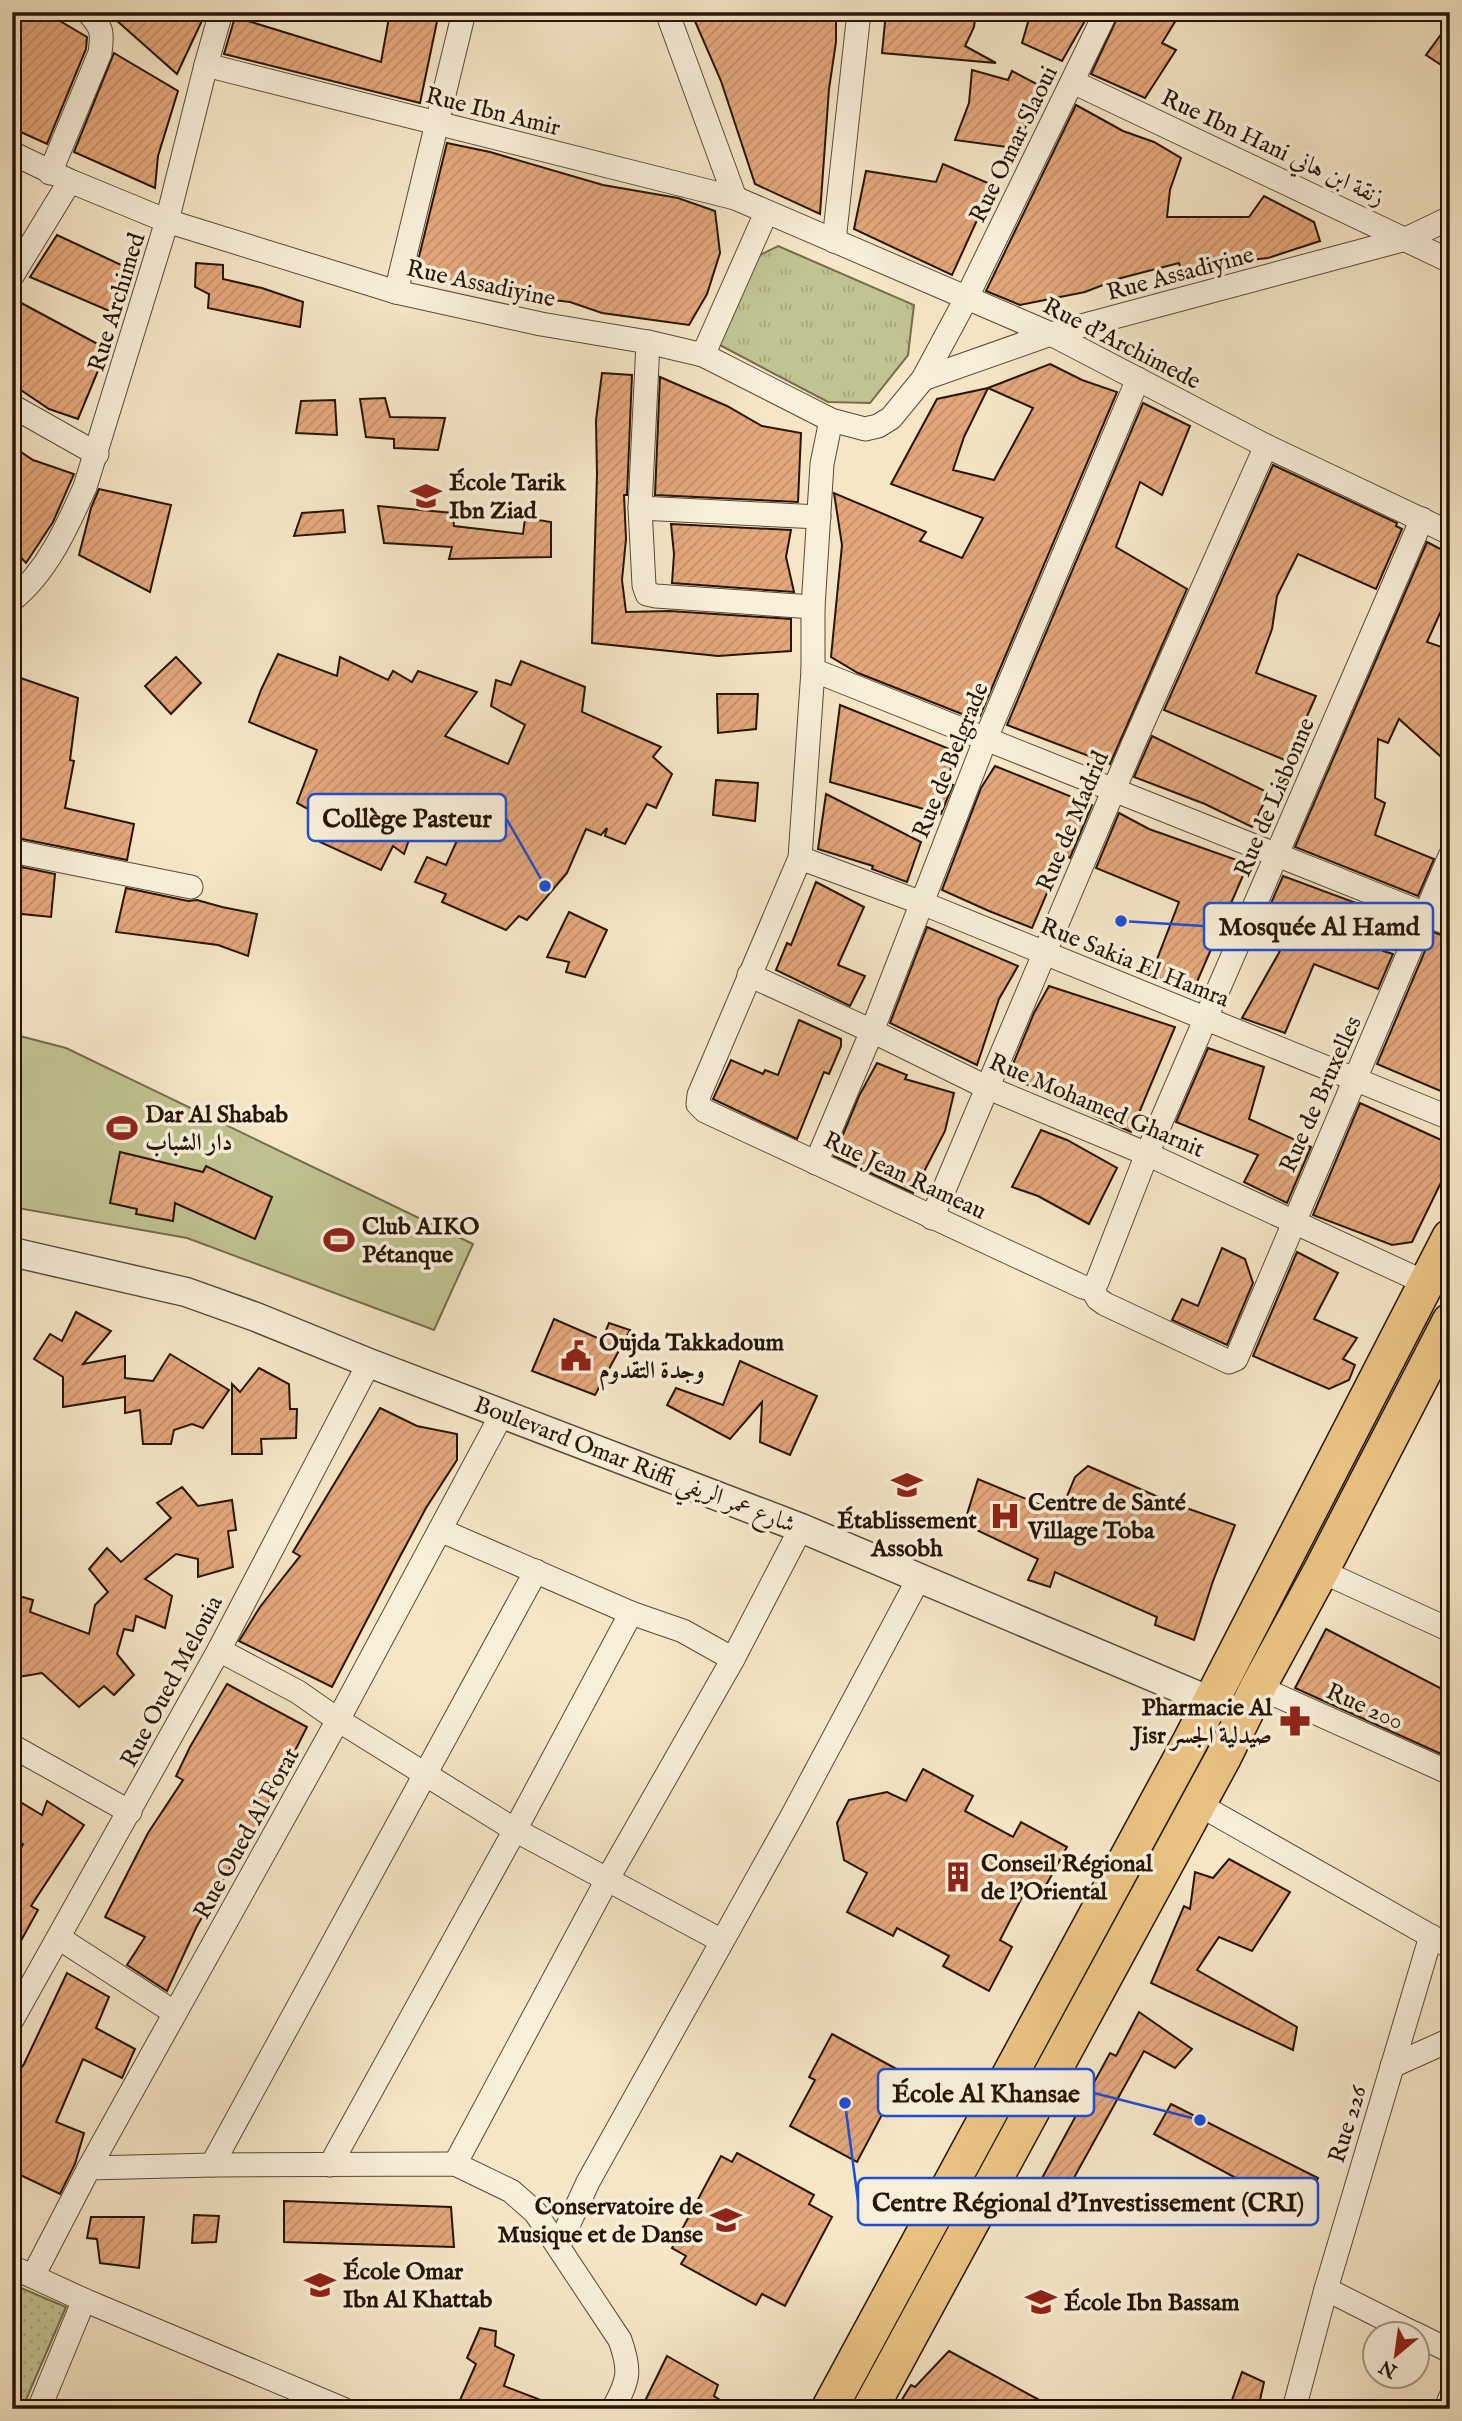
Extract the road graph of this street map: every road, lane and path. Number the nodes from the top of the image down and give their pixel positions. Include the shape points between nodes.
1 (88, 12) edge
2 (221, 12) edge
3 (464, 12) edge
4 (667, 12) edge
5 (859, 12) edge
6 (1106, 12) edge
7 (206, 65) junction
8 (1073, 82) junction
9 (438, 124) junction
10 (12, 153) edge
11 (60, 177) junction
12 (734, 198) junction
13 (766, 213) junction
14 (1450, 218) edge
15 (167, 221) junction
16 (1406, 239) junction
17 (834, 242) junction
18 (1450, 261) edge
19 (12, 276) edge
20 (396, 292) junction
21 (966, 299) junction
22 (1051, 334) junction
23 (648, 342) junction
24 (703, 355) junction
25 (923, 379) junction
26 (1138, 379) junction
27 (12, 406) edge
28 (831, 420) junction
29 (1266, 446) junction
30 (97, 454) junction
31 (640, 508) junction
32 (819, 517) junction
33 (1422, 519) junction
34 (1450, 533) edge
35 (16, 591) edge
36 (814, 607) junction
37 (813, 670) junction
38 (986, 738) junction
39 (1115, 789) junction
40 (12, 851) edge
41 (1277, 856) junction
42 (1450, 856) edge
43 (800, 858) junction
44 (191, 887) dead end
45 (922, 903) junction
46 (1426, 914) junction
47 (1450, 924) edge
48 (1045, 953) junction
49 (749, 975) junction
50 (1207, 1019) junction
51 (872, 1031) junction
52 (1357, 1080) junction
53 (986, 1087) junction
54 (1450, 1118) edge
55 (1147, 1154) junction
56 (816, 1163) junction
57 (932, 1218) junction
58 (1293, 1221) junction
59 (1450, 1237) edge
60 (12, 1252) edge
61 (1426, 1283) junction
62 (1092, 1289) junction
63 (1450, 1321) edge
64 (1239, 1353) joint
65 (369, 1363) junction
66 (502, 1414) junction
67 (801, 1528) junction
68 (440, 1530) junction
69 (536, 1571) junction
70 (1321, 1571) junction
71 (919, 1578) junction
72 (631, 1613) junction
73 (1450, 1630) edge
74 (219, 1650) junction
75 (733, 1659) junction
76 (1210, 1700) junction
77 (1251, 1702) junction
78 (338, 1720) junction
79 (12, 1746) edge
80 (1450, 1773) edge
81 (425, 1774) junction
82 (1198, 1804) junction
83 (130, 1812) junction
84 (516, 1830) junction
85 (607, 1880) junction
86 (59, 1938) junction
87 (722, 1941) junction
88 (1440, 1942) edge
89 (175, 2013) junction
90 (12, 2020) edge
91 (1450, 2040) edge
92 (1392, 2066) junction
93 (455, 2164) junction
94 (212, 2165) junction
95 (330, 2165) junction
96 (89, 2168) junction
97 (559, 2245) junction
98 (22, 2271) edge
99 (1326, 2289) junction
100 (84, 2300) junction
101 (1388, 2320) edge
102 (1430, 2341) edge
103 (1450, 2351) edge
104 (1450, 2398) edge
105 (39, 2409) edge
106 (343, 2409) edge
107 (612, 2409) edge
108 (828, 2409) edge
109 (870, 2409) edge
110 (1294, 2409) edge
111 (1446, 2409) edge

1 - 11 street via 101,28 100,53
2 - 7 street, Rue Archimed
3 - 9 street
4 - 12 street
5 - 17 street
6 - 8 street, Rue Omar Slaoui
7 - 9 street, Rue Ibn Amir
7 - 15 street, Rue Archimed
8 - 16 street, Rue Ibn Hani زنقة ابن هاني
8 - 21 street, Rue Omar Slaoui
9 - 12 street, Rue Ibn Amir
9 - 20 street
10 - 11 street, Rue Assadiyine
11 - 15 street, Rue Assadiyine
11 - 19 street
12 - 13 street, Rue Ibn Amir
13 - 17 street, Rue d’Archimede
13 - 24 street
14 - 16 street, Rue Assadiyine
15 - 20 street, Rue Assadiyine
15 - 30 street, Rue Archimed
16 - 18 street, Rue Ibn Hani زنقة ابن هاني
16 - 22 street, Rue Assadiyine
17 - 21 street, Rue d’Archimede
20 - 23 street, Rue Assadiyine
21 - 22 street, Rue d’Archimede
21 - 25 street, Rue Assadiyine
22 - 25 street, Rue Assadiyine
22 - 26 street, Rue d’Archimede
23 - 24 street, Rue Assadiyine
23 - 31 street
24 - 28 street, Rue Assadiyine
25 - 28 street, Rue Assadiyine via 891,418 878,426 864,429
26 - 29 street, Rue d’Archimede
26 - 38 street, Rue de Belgrade
27 - 30 street
28 - 32 street via 822,464
29 - 33 street, Rue d’Archimede
29 - 39 street, Rue de Madrid
30 - 35 street, Rue Archimed via 68,524 44,564
31 - 32 street
31 - 36 street via 647,594
32 - 36 street
33 - 34 street, Rue d’Archimede
33 - 41 street, Rue de Lisbonne
36 - 37 street
37 - 38 street
37 - 43 street
38 - 39 street
38 - 45 street, Rue de Belgrade
39 - 41 street
39 - 48 street, Rue de Madrid
40 - 44 street
41 - 46 street
41 - 50 street, Rue de Lisbonne
42 - 46 street, Rue de Bruxelles
43 - 45 street, Rue Sakia El Hamra
43 - 49 street
45 - 48 street, Rue Sakia El Hamra
45 - 51 street, Rue de Belgrade
46 - 47 street
46 - 52 street, Rue de Bruxelles
48 - 50 street, Rue Sakia El Hamra
48 - 53 street, Rue de Madrid
49 - 51 street, Rue Mohamed Gharnit
49 - 56 street, Rue Jean Rameau via 698,1104
50 - 52 street, Rue Sakia El Hamra
50 - 55 street, Rue de Lisbonne
51 - 53 street, Rue Mohamed Gharnit
51 - 56 street, Rue de Belgrade
52 - 54 street, Rue Sakia El Hamra
52 - 58 street, Rue de Bruxelles
53 - 55 street, Rue Mohamed Gharnit
53 - 57 street, Rue de Madrid
55 - 58 street, Rue Mohamed Gharnit
55 - 62 street, Rue de Lisbonne
56 - 57 street, Rue Jean Rameau
57 - 62 street, Rue Jean Rameau
58 - 61 street, Rue Mohamed Gharnit
58 - 64 street, Rue de Bruxelles
59 - 61 main road
60 - 65 street, Boulevard Omar Riffi شارع عمر الريفي via 186,1292
61 - 76 main road
62 - 64 street, Rue Jean Rameau via 1105,1304 1229,1362
63 - 70 main road
65 - 66 street, Boulevard Omar Riffi شارع عمر الريفي
65 - 74 street, Rue Oued Melouia
66 - 67 street, Boulevard Omar Riffi شارع عمر الريفي
66 - 68 street, Rue Oued Al Forat
67 - 71 street, Boulevard Omar Riffi شارع عمر الريفي
67 - 75 street
68 - 69 street
68 - 78 street, Rue Oued Al Forat
69 - 72 street
69 - 81 street
70 - 73 street
70 - 77 main road
71 - 76 street, Boulevard Omar Riffi شارع عمر الريفي
71 - 87 street
72 - 75 street via 683,1631
72 - 84 street
74 - 78 street via 299,1692
74 - 83 street, Rue Oued Melouia
75 - 85 street
76 - 77 street, Boulevard Omar Riffi شارع عمر الريفي
76 - 108 main road
77 - 80 street, Rue 200
77 - 82 main road
78 - 81 street
78 - 89 street, Rue Oued Al Forat
79 - 83 street
81 - 84 street
81 - 94 street
82 - 88 street
82 - 109 main road
83 - 86 street, Rue Oued Melouia
84 - 85 street
84 - 95 street
85 - 87 street
85 - 93 street
86 - 89 street
86 - 90 street, Rue Oued Melouia
87 - 97 street via 588,2182
88 - 92 street, Rue 226
89 - 96 street, Rue Oued Al Forat
91 - 92 street
92 - 99 street, Rue 226
93 - 95 street
93 - 97 street via 511,2191 535,2212
94 - 95 street
94 - 96 street
96 - 98 street, Rue Oued Al Forat
97 - 107 street via 620,2340 628,2363 624,2389
98 - 100 street
99 - 101 street
99 - 110 street, Rue 226
100 - 105 street
100 - 106 street
102 - 103 street
104 - 111 street

